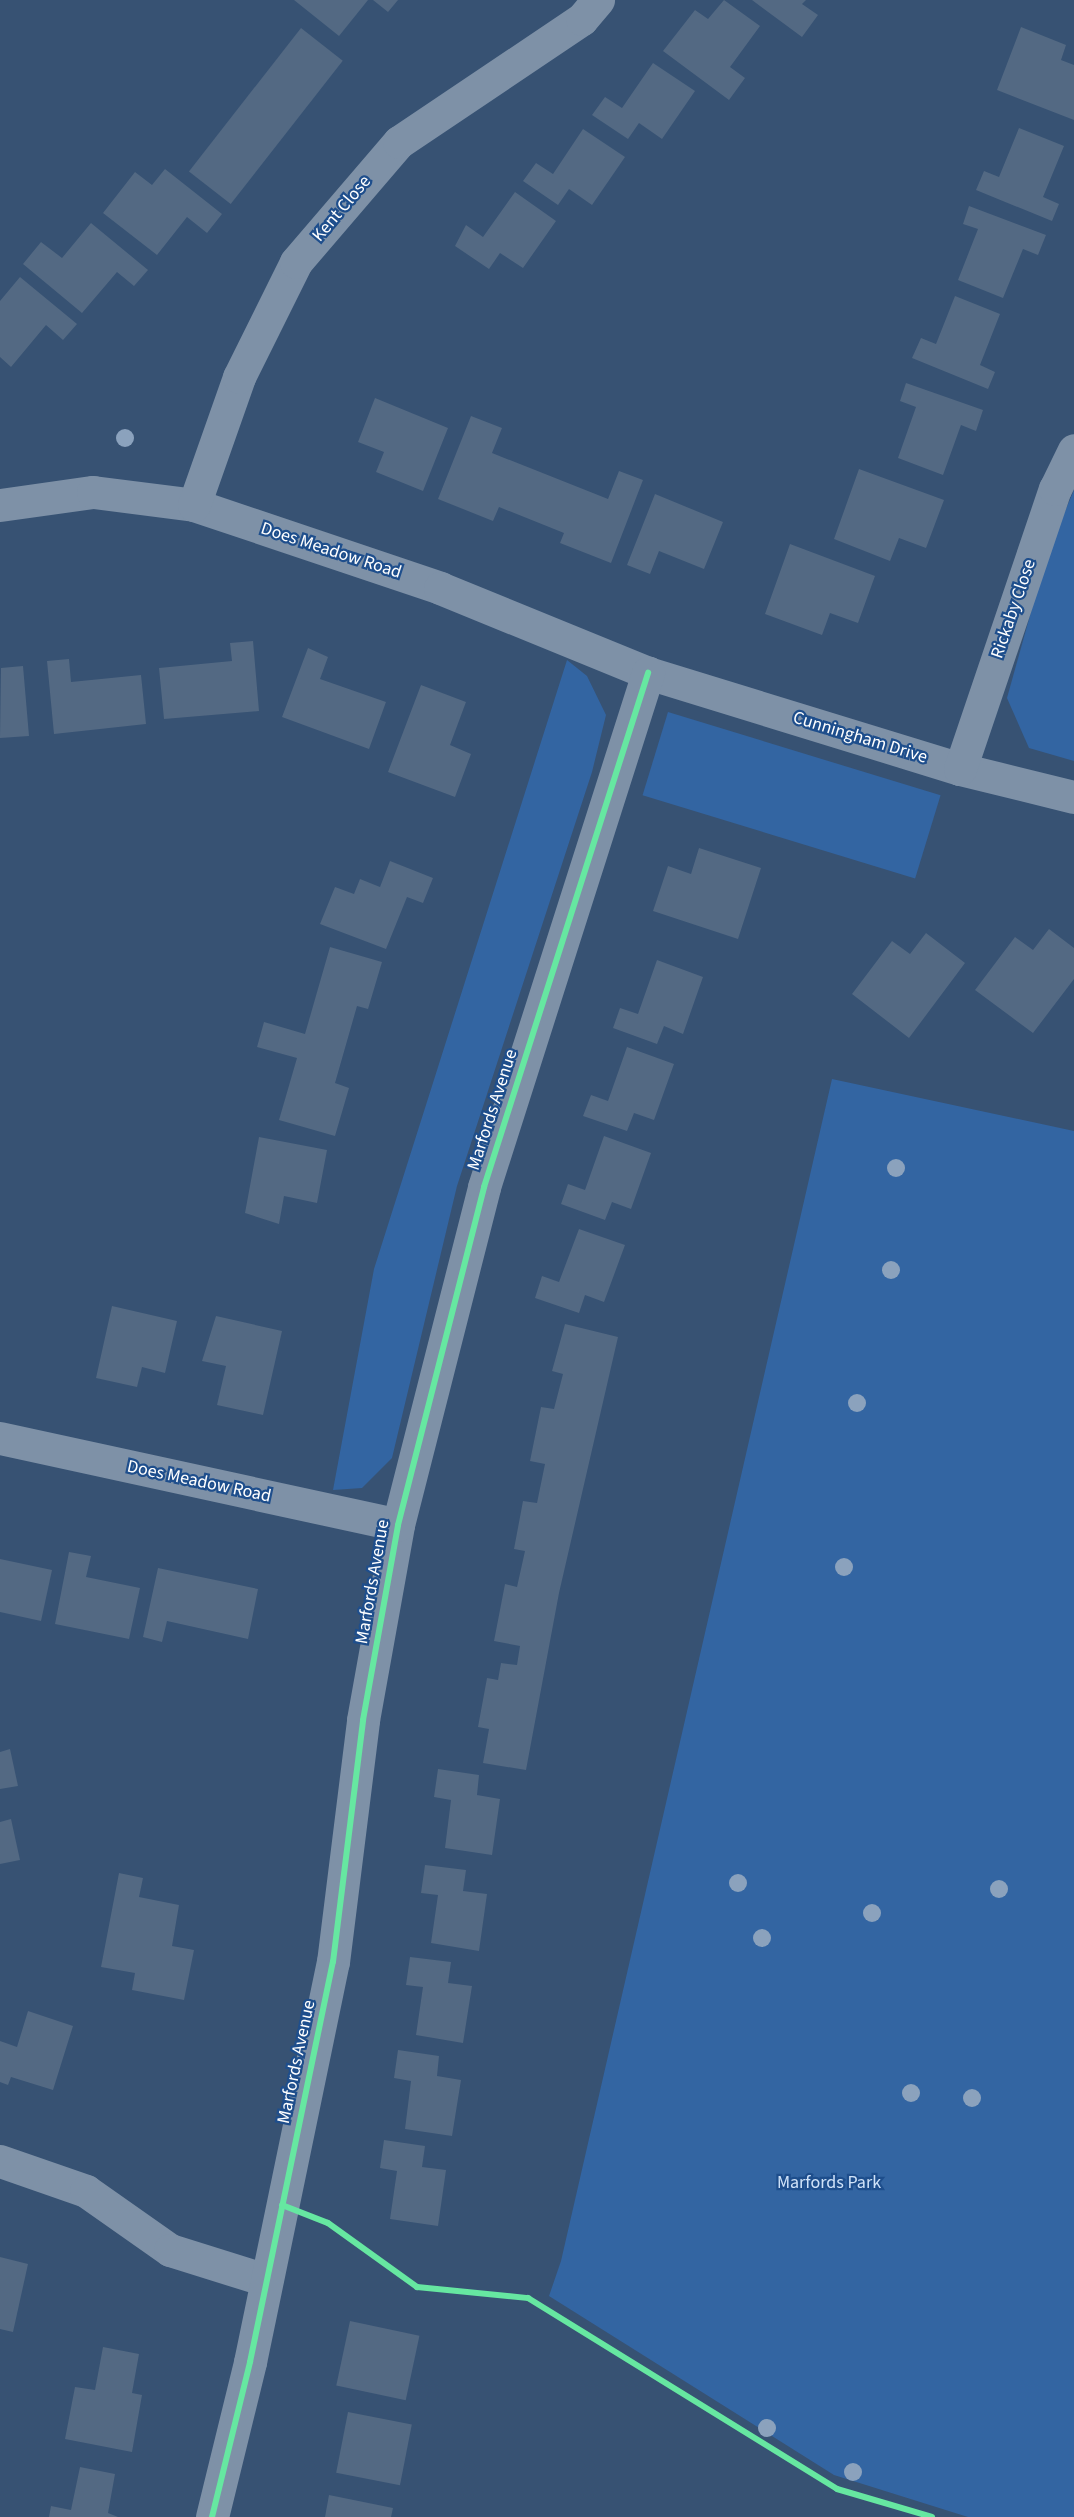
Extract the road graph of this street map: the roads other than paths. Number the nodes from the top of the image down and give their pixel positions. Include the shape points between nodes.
1 (598, 0) edge
2 (1074, 450) edge
3 (0, 505) edge
4 (194, 505) junction
5 (648, 673) junction
6 (960, 769) junction
7 (1074, 797) edge
8 (0, 1438) edge
9 (398, 1525) junction
10 (0, 2161) edge
11 (266, 2280) junction
12 (212, 2517) edge

1 - 4 street, Kent Close via 582,19 399,142 297,262 239,377
2 - 6 street, Rickaby Close via 1055,489
3 - 4 street, Does Meadow Road via 93,492
4 - 5 street, Does Meadow Road via 440,588
5 - 6 street, Cunningham Drive
5 - 9 street, Marfords Avenue via 484,1187
6 - 7 street, Cunningham Drive
8 - 9 street, Does Meadow Road
9 - 11 street, Marfords Avenue via 363,1720 333,1962
10 - 11 street via 86,2192 170,2250
11 - 12 street, Marfords Avenue

